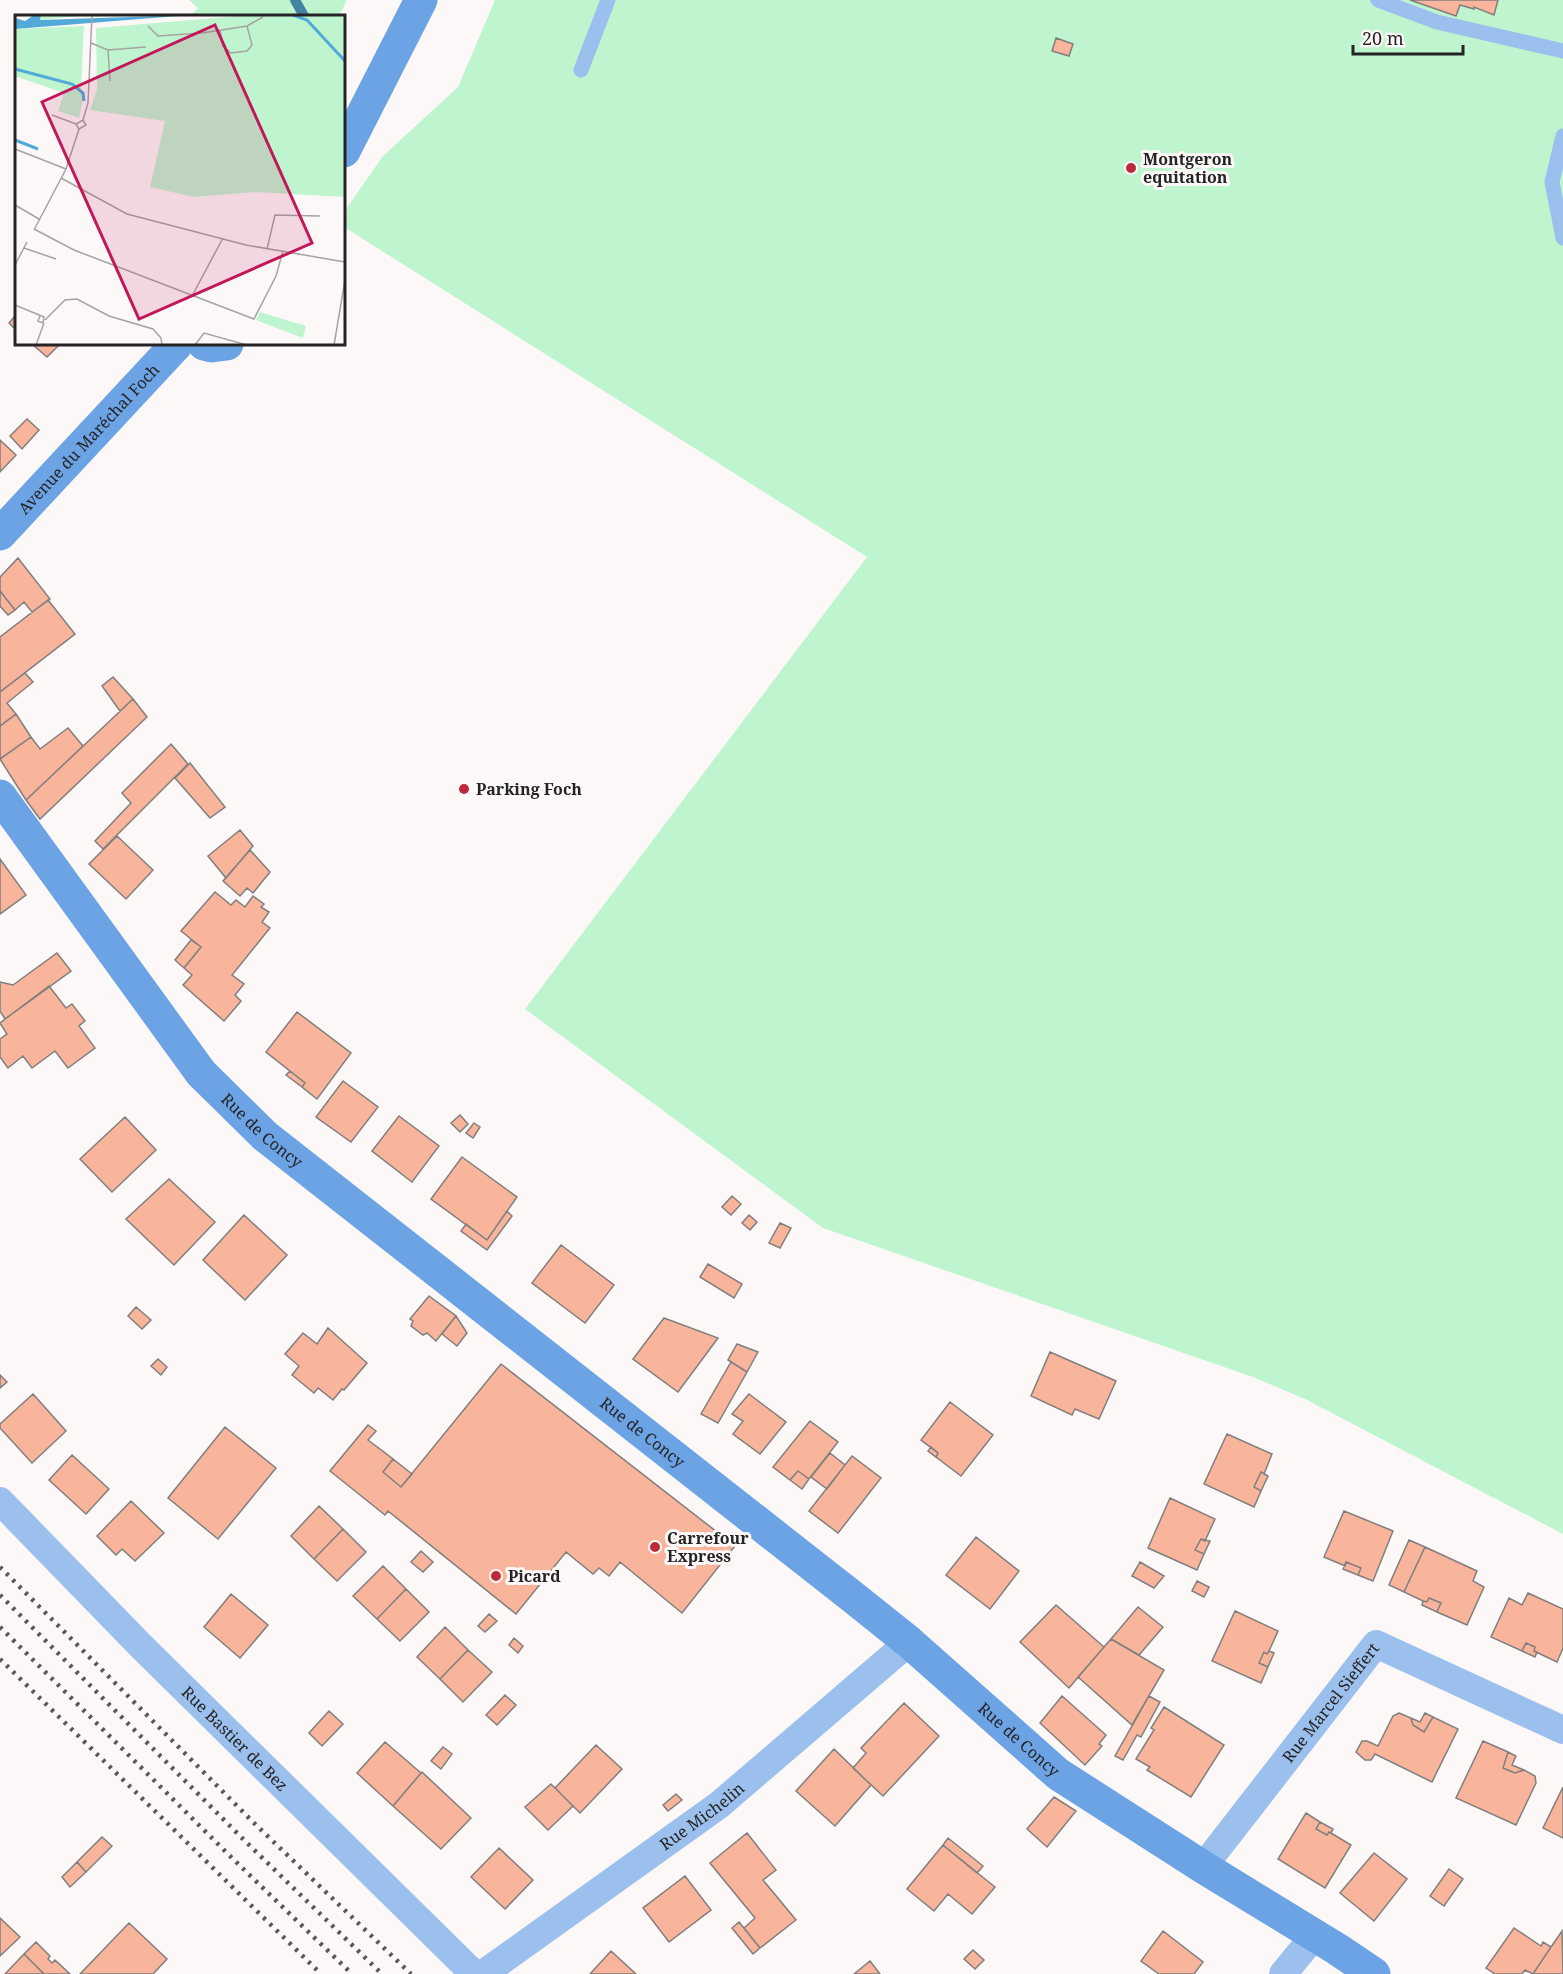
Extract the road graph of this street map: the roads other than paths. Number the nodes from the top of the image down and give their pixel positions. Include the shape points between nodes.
1 (421, 0) edge
2 (608, 0) edge
3 (1378, 0) edge
4 (1563, 51) edge
5 (581, 70) dead end
6 (1563, 136) edge
7 (345, 149) edge
8 (1563, 238) edge
9 (176, 345) edge
10 (0, 534) edge
11 (0, 796) edge
12 (0, 1501) edge
13 (909, 1642) junction
14 (1563, 1730) edge
15 (1203, 1867) junction
16 (1315, 1935) junction
17 (474, 1974) edge
18 (483, 1974) edge
19 (1283, 1974) edge
20 (1374, 1974) edge

1 - 7 street
2 - 5 lane
3 - 4 lane via 1437,22
6 - 8 lane via 1552,182
9 - 10 street, Avenue du Maréchal Foch
11 - 13 street, Rue de Concy via 201,1073 265,1136
12 - 17 street, Rue Bastier de Bez via 141,1646
13 - 15 street, Rue de Concy via 1058,1774
13 - 18 street, Rue Michelin via 719,1805
14 - 15 street, Rue Marcel Sieffert via 1376,1644
15 - 16 street, Rue de Concy
16 - 19 street
16 - 20 street, Rue de Concy

